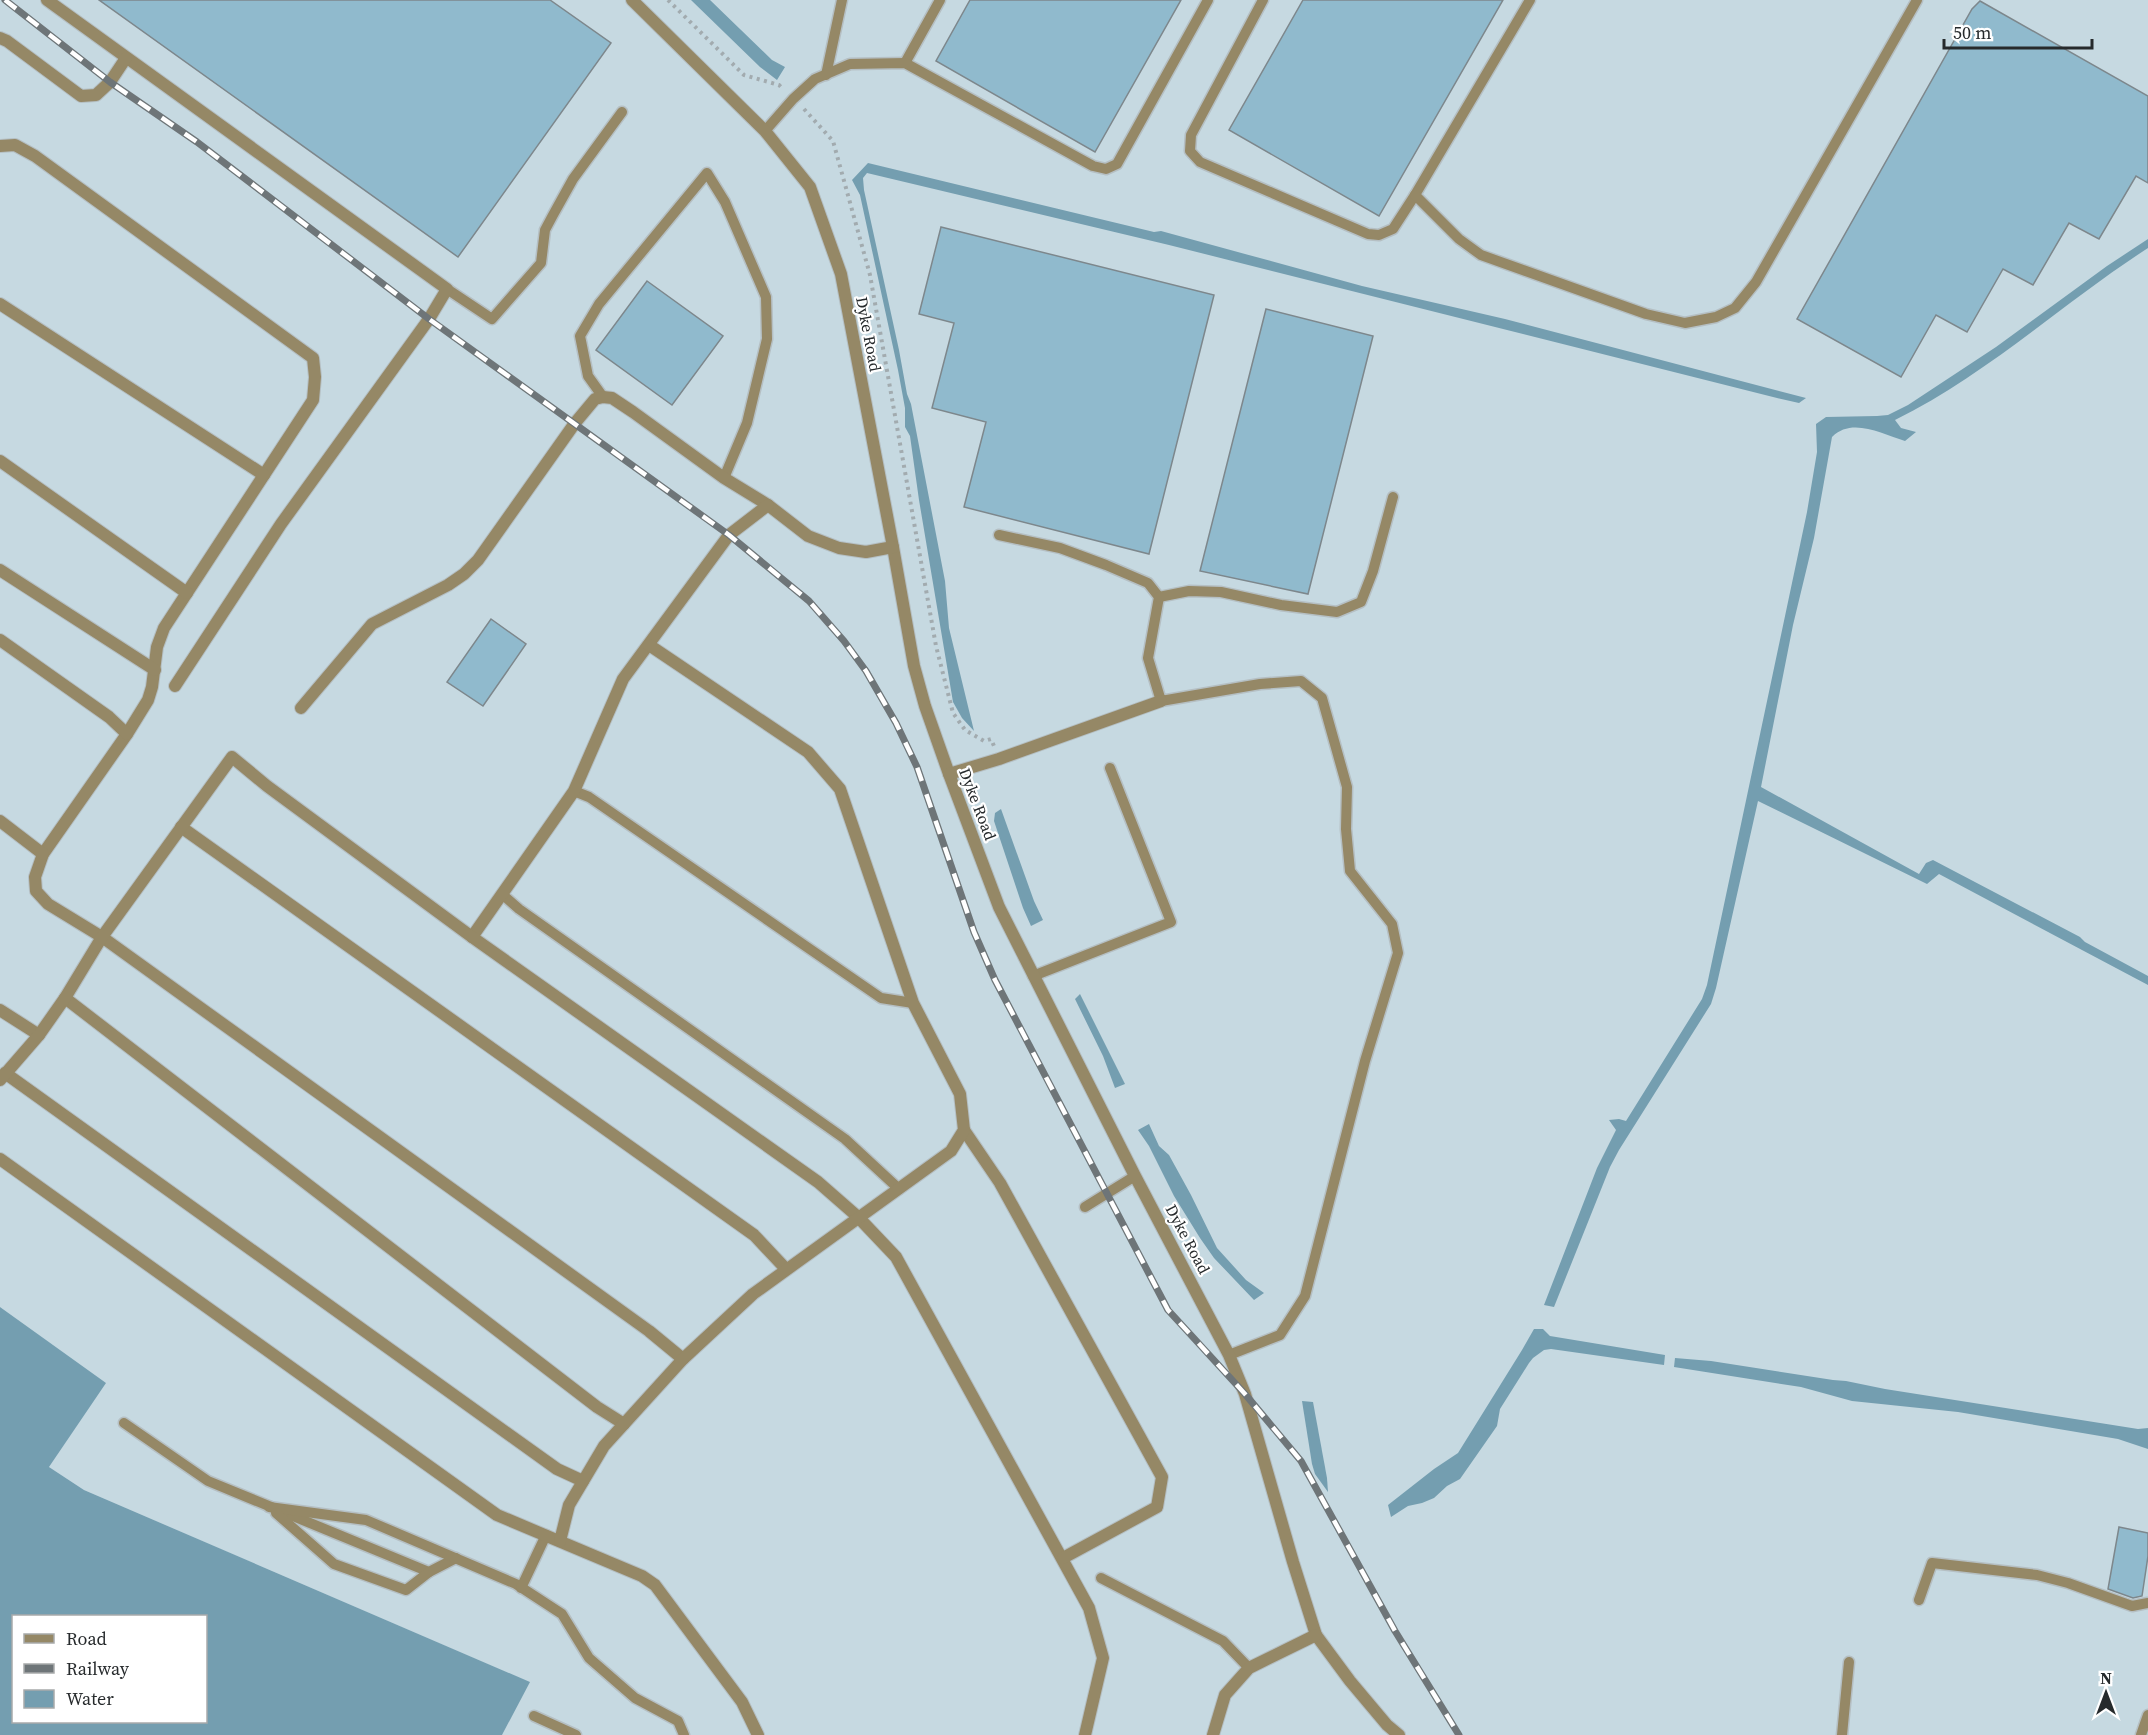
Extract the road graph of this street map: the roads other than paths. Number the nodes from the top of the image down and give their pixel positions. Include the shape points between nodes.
1 (47, 0) edge
2 (632, 0) edge
3 (842, 0) edge
4 (940, 0) edge
5 (1208, 0) edge
6 (1263, 0) edge
7 (1530, 0) edge
8 (1917, 0) edge
9 (0, 39) edge
10 (126, 58) junction
11 (905, 63) junction
12 (826, 75) junction
13 (622, 112) dead end
14 (765, 131) junction
15 (0, 146) edge
16 (1415, 195) junction
17 (447, 290) junction
18 (0, 304) edge
19 (603, 397) junction
20 (0, 461) edge
21 (264, 475) junction
22 (724, 478) junction
23 (1393, 497) dead end
24 (768, 505) junction
25 (999, 535) dead end
26 (893, 547) junction
27 (0, 570) edge
28 (187, 593) junction
29 (1159, 597) junction
30 (0, 640) edge
31 (649, 645) junction
32 (155, 670) junction
33 (175, 686) dead end
34 (1161, 701) junction
35 (301, 708) dead end
36 (127, 734) junction
37 (1110, 768) dead end
38 (949, 774) junction
39 (574, 791) junction
40 (0, 820) edge
41 (181, 827) junction
42 (43, 854) junction
43 (502, 894) junction
44 (102, 937) junction
45 (471, 937) junction
46 (1033, 976) junction
47 (65, 998) junction
48 (913, 1003) junction
49 (0, 1010) edge
50 (39, 1035) junction
51 (2, 1077) edge
52 (964, 1130) junction
53 (0, 1159) edge
54 (1135, 1176) junction
55 (899, 1189) junction
56 (1085, 1207) dead end
57 (858, 1217) junction
58 (786, 1269) junction
59 (1229, 1355) junction
60 (683, 1359) junction
61 (124, 1423) dead end
62 (624, 1424) junction
63 (583, 1481) junction
64 (269, 1507) junction
65 (546, 1535) junction
66 (560, 1541) junction
67 (456, 1558) junction
68 (1063, 1558) junction
69 (429, 1572) junction
70 (1101, 1578) dead end
71 (521, 1588) junction
72 (1919, 1600) dead end
73 (2148, 1604) edge
74 (1317, 1635) junction
75 (1849, 1662) dead end
76 (1249, 1668) junction
77 (2148, 1715) edge
78 (534, 1716) dead end
79 (576, 1735) edge
80 (684, 1735) edge
81 (758, 1735) edge
82 (1085, 1735) edge
83 (1213, 1735) edge
84 (1400, 1735) edge
85 (1842, 1735) edge
86 (2141, 1735) edge

1 - 10 street
2 - 14 street, Dyke Road
3 - 12 lane
4 - 11 lane
5 - 11 lane via 1117,164 1106,169 1093,166
6 - 16 lane via 1191,135 1190,151 1200,162 1368,234 1379,236 1393,229
7 - 16 lane
8 - 16 lane via 1756,282 1735,308 1716,317 1685,323 1646,315 1481,255
9 - 10 street via 81,96 96,95
10 - 17 street
11 - 12 lane via 850,64
12 - 14 lane via 815,79
13 - 17 lane via 573,179 553,215 545,230 541,263 492,319
14 - 26 street, Dyke Road via 810,187 841,274
15 - 21 street via 15,145 35,156 313,358 313,400
17 - 33 street via 281,524
18 - 21 street
19 - 22 street via 633,412
19 - 22 lane via 588,376 580,336 599,304 707,172 725,202 766,297 767,339 747,423
19 - 35 street via 595,399 575,423 464,574 372,624
20 - 28 street
21 - 28 street
22 - 24 street
23 - 29 lane via 1361,602 1337,612 1221,592 1189,591
24 - 26 street via 807,536 839,548 866,552
24 - 31 street via 729,534
25 - 29 lane via 1060,548 1148,583
26 - 38 street, Dyke Road via 914,666
27 - 32 street
28 - 32 street via 164,628
29 - 34 lane via 1148,658
30 - 36 street
31 - 39 street via 623,679
31 - 48 street via 808,752 840,789
32 - 36 street via 148,700
34 - 38 street
34 - 59 lane via 1301,681 1322,698 1347,787 1350,872 1392,924 1398,953 1365,1061 1305,1296 1280,1335
36 - 42 street
37 - 46 lane via 1171,922
38 - 46 street, Dyke Road via 999,907
39 - 43 street
39 - 48 lane via 589,797 881,998
40 - 42 street
41 - 44 street
41 - 45 street via 232,756
41 - 58 street via 754,1235
42 - 44 street via 35,877 36,891 48,904
43 - 45 street
43 - 55 lane via 845,1139
44 - 47 street
44 - 60 street
45 - 57 street via 818,1182
46 - 54 street, Dyke Road
47 - 50 street
47 - 62 street
48 - 52 street via 960,1094
49 - 50 street
50 - 51 street
51 - 63 street via 557,1469
52 - 55 street via 951,1151
52 - 68 street via 1000,1183 1162,1477 1157,1507
53 - 65 street via 497,1515
54 - 56 lane
54 - 59 street, Dyke Road
55 - 57 street
57 - 58 street
57 - 68 street via 896,1257
58 - 60 street
59 - 74 street, Dyke Road via 1245,1394
60 - 62 street
61 - 64 lane via 208,1481
62 - 63 street via 604,1446
63 - 66 street via 569,1504
64 - 67 lane via 366,1520
64 - 69 lane
64 - 69 lane via 334,1564 406,1590
65 - 66 street
65 - 71 lane
66 - 81 street via 656,1585 742,1702
67 - 69 lane
67 - 71 lane
68 - 82 street via 1089,1608 1103,1658
70 - 76 lane via 1224,1641
71 - 80 lane via 562,1614 589,1658 634,1698 678,1721
72 - 73 lane via 1932,1563 2037,1575 2132,1606
74 - 76 street
74 - 84 street, Dyke Road via 1350,1681
75 - 85 lane
76 - 83 street via 1225,1695
77 - 86 lane
78 - 79 lane

